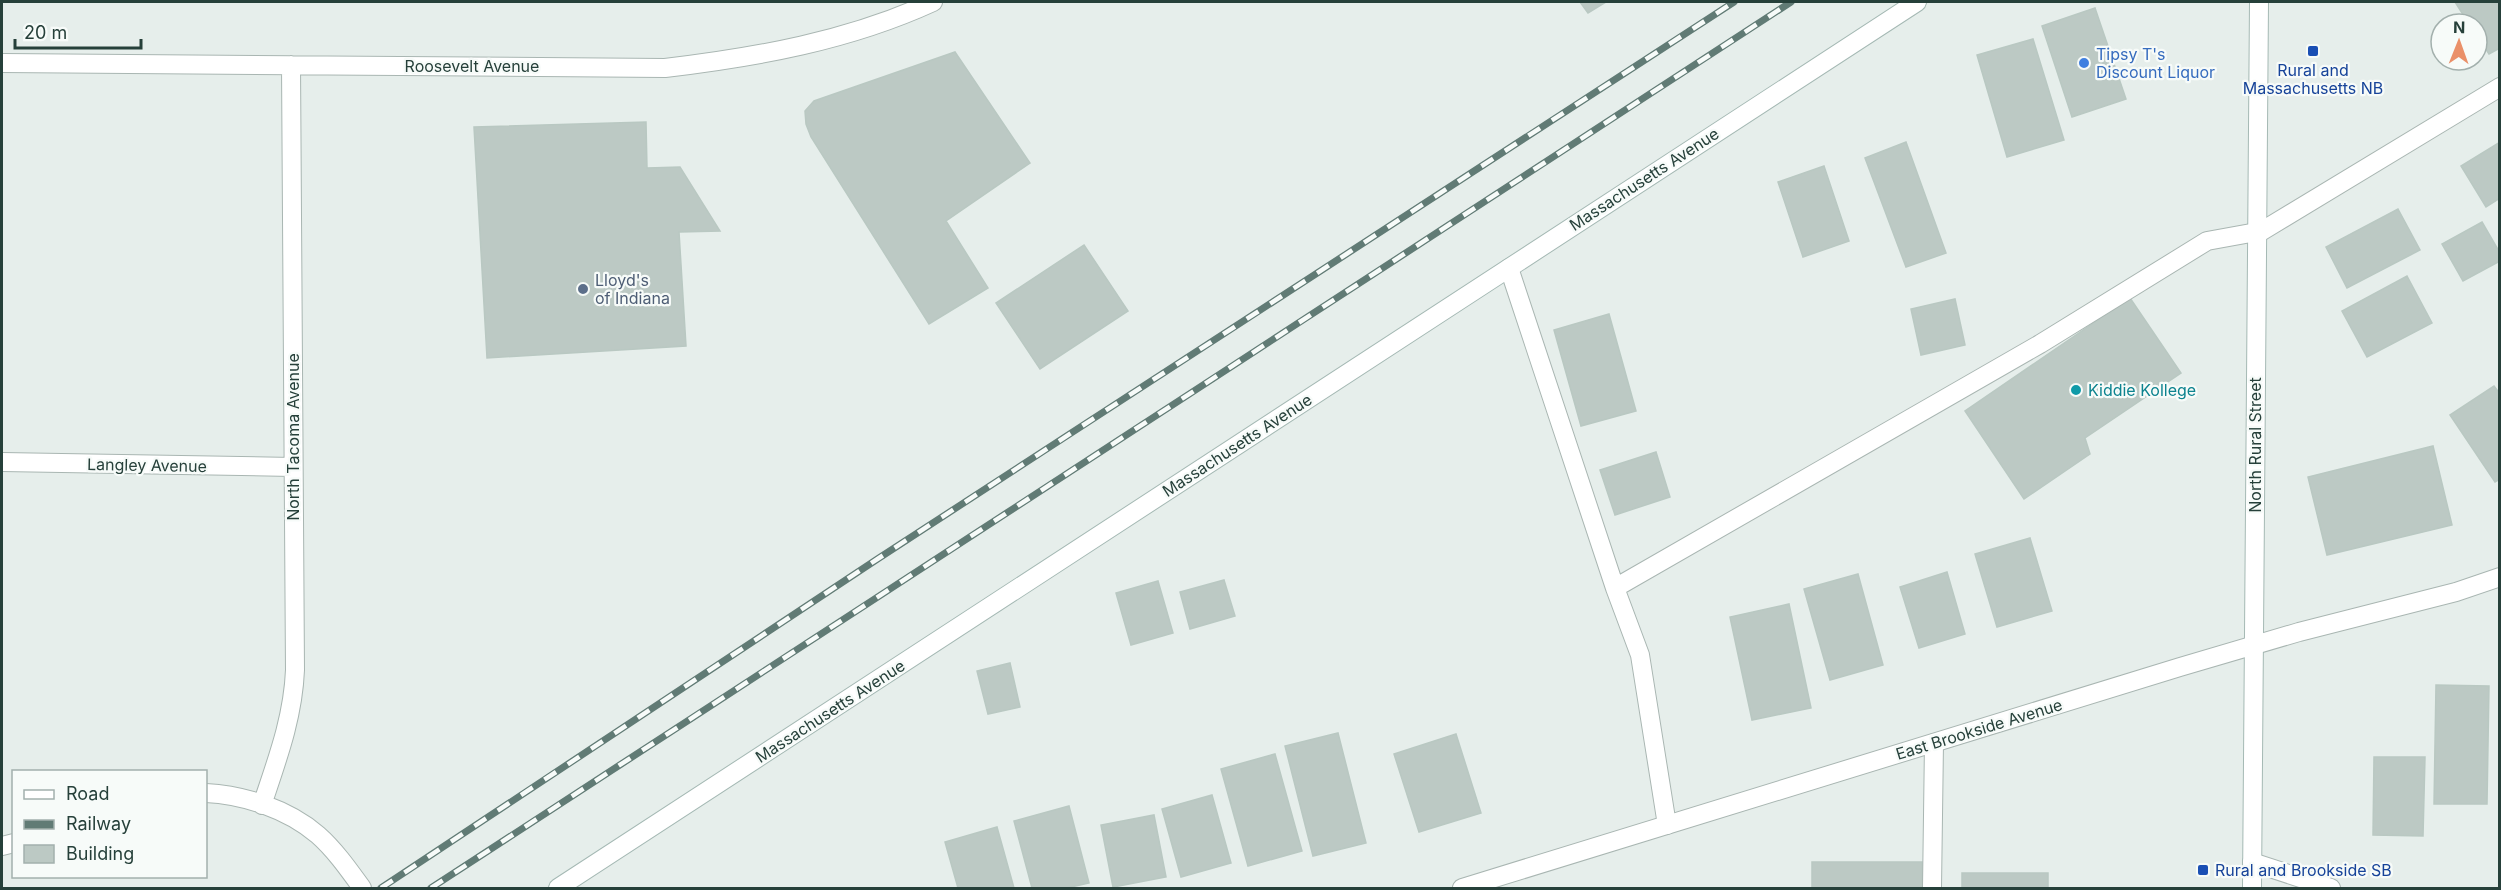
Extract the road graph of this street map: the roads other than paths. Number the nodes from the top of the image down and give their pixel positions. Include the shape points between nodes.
1 (933, 2) edge
2 (1917, 2) edge
3 (2259, 2) edge
4 (2, 63) edge
5 (291, 65) junction
6 (2499, 87) edge
7 (2257, 232) junction
8 (1509, 268) junction
9 (2, 462) edge
10 (293, 467) junction
11 (2499, 577) edge
12 (1615, 588) junction
13 (2254, 645) junction
14 (1934, 743) junction
15 (207, 794) edge
16 (262, 805) junction
17 (1667, 825) junction
18 (2252, 862) junction
19 (362, 888) edge
20 (558, 888) edge
21 (1462, 888) edge
22 (1932, 888) edge
23 (2252, 888) edge
24 (2331, 888) edge

1 - 5 street, Roosevelt Avenue via 811,45 743,59 665,68
2 - 8 street, Massachusetts Avenue
3 - 7 street, North Rural Street
4 - 5 street, Roosevelt Avenue
5 - 10 street, North Tacoma Avenue
6 - 7 street via 2312,203
7 - 12 street via 2207,241 2040,344
7 - 13 street, North Rural Street
8 - 12 street
8 - 20 street, Massachusetts Avenue
9 - 10 street, Langley Avenue
10 - 16 street, North Tacoma Avenue via 294,692 286,733
11 - 13 street, East Brookside Avenue
12 - 17 street via 1640,655
13 - 14 street, East Brookside Avenue
13 - 18 street, North Rural Street
14 - 17 street, East Brookside Avenue
14 - 22 street
15 - 16 street via 223,794
16 - 19 street via 317,834
17 - 21 street, East Brookside Avenue
18 - 23 street, North Rural Street
18 - 24 street

